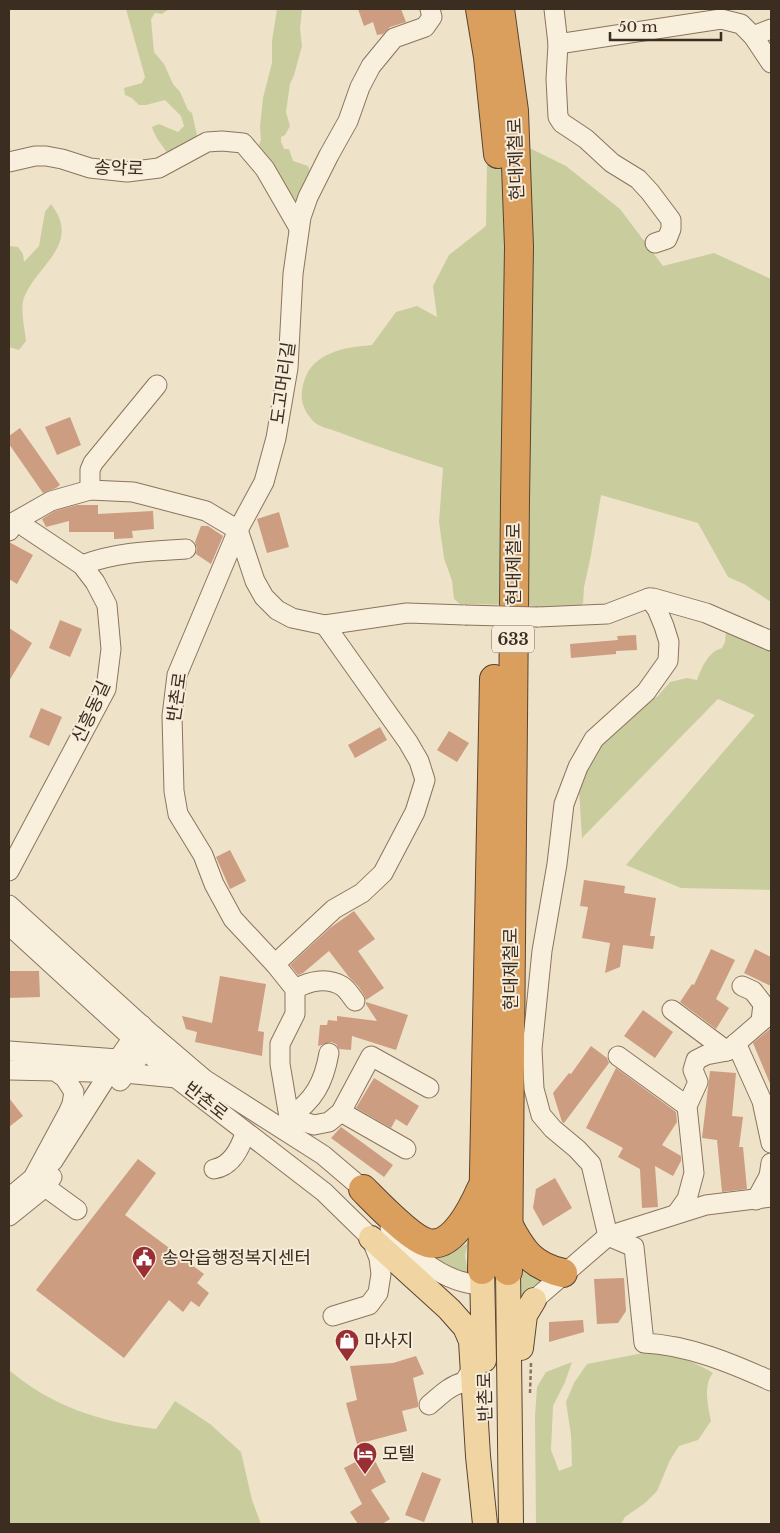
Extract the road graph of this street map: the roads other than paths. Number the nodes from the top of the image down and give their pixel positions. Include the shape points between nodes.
1 (430, 9) edge
2 (468, 9) edge
3 (480, 9) edge
4 (500, 9) edge
5 (509, 9) edge
6 (554, 9) edge
7 (771, 29) edge
8 (753, 36) junction
9 (558, 44) junction
10 (771, 63) edge
11 (514, 111) junction
12 (498, 144) junction
13 (9, 162) edge
14 (299, 228) junction
15 (655, 243) dead end
16 (157, 385) dead end
17 (90, 490) junction
18 (12, 526) edge
19 (238, 530) junction
20 (186, 549) dead end
21 (82, 565) junction
22 (649, 598) junction
23 (325, 625) junction
24 (771, 641) edge
25 (9, 871) edge
26 (9, 905) edge
27 (9, 925) edge
28 (274, 964) junction
29 (742, 986) dead end
30 (295, 989) junction
31 (355, 1001) dead end
32 (672, 1010) dead end
33 (766, 1017) edge
34 (141, 1033) junction
35 (732, 1047) junction
36 (9, 1051) edge
37 (329, 1053) dead end
38 (618, 1056) dead end
39 (118, 1068) junction
40 (9, 1070) edge
41 (55, 1071) junction
42 (176, 1078) junction
43 (429, 1088) dead end
44 (687, 1106) junction
45 (341, 1112) junction
46 (290, 1117) junction
47 (246, 1133) junction
48 (771, 1142) edge
49 (261, 1143) junction
50 (406, 1149) dead end
51 (771, 1163) edge
52 (214, 1169) dead end
53 (39, 1183) junction
54 (483, 1183) junction
55 (362, 1189) junction
56 (9, 1198) edge
57 (764, 1198) edge
58 (77, 1210) dead end
59 (677, 1213) junction
60 (9, 1216) edge
61 (508, 1224) junction
62 (608, 1236) junction
63 (371, 1238) junction
64 (564, 1273) junction
65 (495, 1285) junction
66 (534, 1300) junction
67 (334, 1316) dead end
68 (473, 1368) junction
69 (771, 1381) edge
70 (429, 1405) dead end
71 (485, 1524) edge
72 (511, 1524) edge
73 (519, 1524) edge

1 - 14 street, 도고머리길 via 432,17 426,27 394,38 371,66 348,121 308,197
2 - 12 highway
3 - 12 highway, 현대제철로 / 633
4 - 11 highway, 현대제철로 / 633
5 - 11 highway
6 - 9 street
7 - 8 street
8 - 9 street via 741,24 721,19
8 - 10 street
9 - 15 street via 558,116 562,123 586,138 650,192 670,220 671,229 667,239
11 - 61 highway, 현대제철로 / 633 via 519,247
12 - 54 highway, 현대제철로 / 633 via 503,261
13 - 14 street, 송악로 via 46,156 90,168 127,172 159,168 207,142 243,144 264,169
14 - 19 street, 도고머리길 via 288,368 276,438 264,482
16 - 17 street via 93,463
17 - 18 street via 51,501
17 - 19 street via 133,492 206,511
18 - 21 street, 신흥동길
19 - 23 street via 255,581 264,597 277,610 292,618
19 - 28 street, 반촌로 via 177,675 172,716 174,791 178,814 203,855 233,919
20 - 21 street via 125,554
21 - 25 street, 신흥동길 via 106,605 111,649 106,689
22 - 23 street, bridge via 607,614 538,617 407,613
22 - 24 street via 706,613
22 - 62 street via 657,609 669,642 668,661 646,692 594,739 578,767 564,804 542,951 532,1050 534,1089 541,1115 591,1164
23 - 28 street via 408,742 425,780 415,812 383,872 362,892 334,910
26 - 34 street
27 - 34 street
28 - 30 street, 반촌로
29 - 33 street via 753,991 763,1004
30 - 31 street via 306,982 328,982 341,985
30 - 46 street via 295,1014 280,1044 280,1064
32 - 35 street
33 - 35 street
34 - 39 street
34 - 42 street
34 - 55 street via 323,1155
35 - 44 street via 696,1060 693,1070 698,1082
35 - 48 street via 762,1101
36 - 39 street, 반촌로
37 - 46 street via 313,1097
38 - 44 street
39 - 41 street
39 - 42 street, 반촌로
39 - 53 street via 85,1135
40 - 41 street
41 - 53 street via 74,1092
42 - 47 street, 반촌로
43 - 45 street via 371,1056
44 - 59 street via 694,1174 687,1199
45 - 46 street via 329,1122 314,1125
45 - 50 street
47 - 49 street, 반촌로
47 - 52 street via 230,1162 224,1168
49 - 63 street, 반촌로 via 324,1192
49 - 65 street via 308,1165 420,1272 467,1296
51 - 57 street
53 - 56 street
53 - 58 street
53 - 60 street
54 - 55 highway via 476,1201 457,1230 444,1242 435,1244 415,1237
54 - 65 highway, 현대제철로 / 633
55 - 65 street via 382,1220 428,1266 453,1280
57 - 59 street via 706,1205
59 - 62 street
61 - 64 highway via 529,1258 550,1270
61 - 65 highway, 현대제철로 / 633
62 - 64 street
62 - 69 street via 634,1247 644,1343 691,1350
63 - 67 street via 379,1258 378,1293 369,1305
63 - 68 main road via 465,1327
64 - 66 street
65 - 66 street
65 - 71 main road, 반촌로 / 633
65 - 72 main road, 반촌로 / 633
66 - 73 main road via 525,1315 522,1338
68 - 70 street via 464,1382 447,1388
68 - 71 main road

